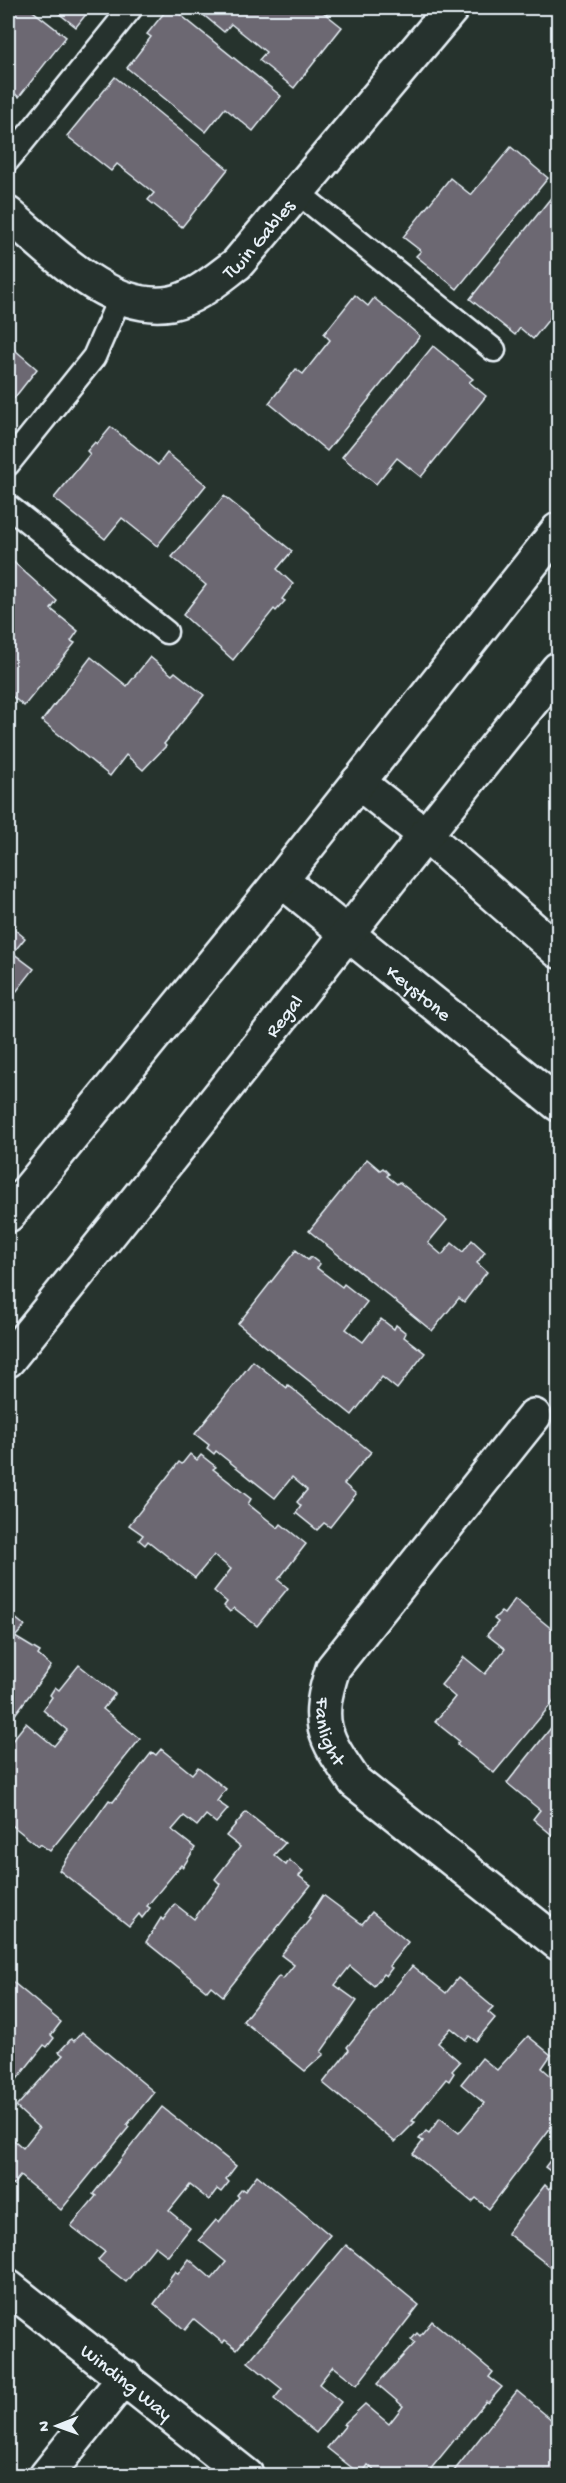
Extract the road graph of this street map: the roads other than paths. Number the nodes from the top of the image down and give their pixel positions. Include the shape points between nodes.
1 (130, 8) edge
2 (452, 8) edge
3 (8, 160) edge
4 (297, 192) junction
5 (8, 214) edge
6 (120, 297) junction
7 (494, 350) dead end
8 (8, 464) edge
9 (8, 506) edge
10 (558, 530) edge
11 (166, 632) dead end
12 (558, 669) edge
13 (358, 782) junction
14 (424, 835) junction
15 (281, 880) junction
16 (348, 936) junction
17 (558, 951) edge
18 (558, 1104) edge
19 (8, 1215) edge
20 (8, 1360) edge
21 (534, 1416) dead end
22 (558, 1943) edge
23 (8, 2287) edge
24 (125, 2377) junction
25 (46, 2475) edge
26 (247, 2475) edge

1 - 3 lane
2 - 4 street, Twin Gables
4 - 6 street, Twin Gables via 237,264 204,288 171,303
4 - 7 lane
5 - 6 street, Twin Gables via 98,288
6 - 8 lane via 94,357
9 - 11 lane
10 - 13 street
12 - 14 street, Regal
13 - 14 street
13 - 15 street
14 - 16 street, Regal
14 - 17 street
15 - 16 street, Keystone
15 - 19 street
16 - 18 street, Keystone
16 - 20 street, Regal
21 - 22 street, Fanlight via 333,1668 324,1695 323,1727 331,1748 355,1782
23 - 24 street, Winding Way
24 - 25 street
24 - 26 street, Winding Way

